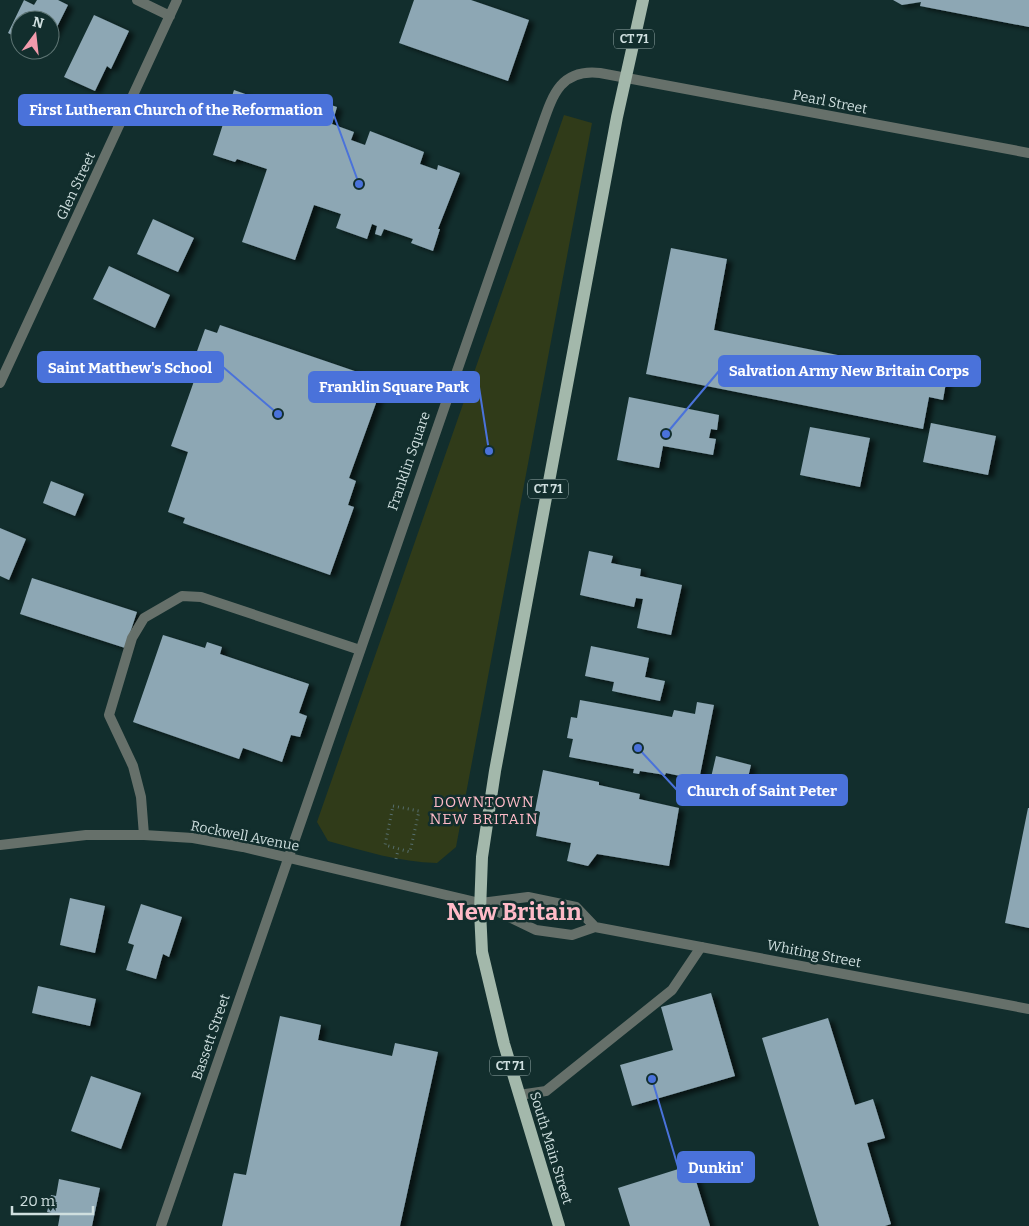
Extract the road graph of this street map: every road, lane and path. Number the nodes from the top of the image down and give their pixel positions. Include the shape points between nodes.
1 (137, 0) edge
2 (177, 0) edge
3 (643, 0) edge
4 (170, 16) junction
5 (625, 77) junction
6 (1029, 153) edge
7 (0, 383) edge
8 (360, 650) junction
9 (144, 835) junction
10 (0, 845) edge
11 (398, 850) junction
12 (288, 858) junction
13 (396, 859) dead end
14 (480, 903) junction
15 (595, 927) junction
16 (701, 947) junction
17 (1029, 1009) edge
18 (519, 1095) junction
19 (160, 1226) edge
20 (559, 1226) edge

1 - 4 street
2 - 4 street, Glen Street
3 - 5 main road, CT 71
4 - 7 street, Glen Street
5 - 6 street, Pearl Street
5 - 8 street, Franklin Square via 589,71 576,73 561,85 549,107
5 - 14 main road, CT 71 via 495,771 483,846
8 - 9 street via 201,597 182,596 144,618 132,638 109,715 133,766
8 - 12 street, Franklin Square
9 - 10 street, Rockwell Avenue via 59,837
9 - 12 street, Rockwell Avenue via 209,841
11 - 11 path via 388,848 385,842 392,807 395,806 416,810 419,815 412,849 408,852
11 - 13 path
12 - 14 street, Rockwell Avenue
12 - 19 street, Bassett Street
14 - 15 street, Whiting Street via 536,930 572,935
14 - 15 street via 528,897 576,907
14 - 18 main road, South Main Street / CT 71 via 486,977
15 - 16 street, Whiting Street
16 - 17 street, Whiting Street
16 - 18 street via 672,990 546,1091
18 - 20 main road, South Main Street / CT 71

